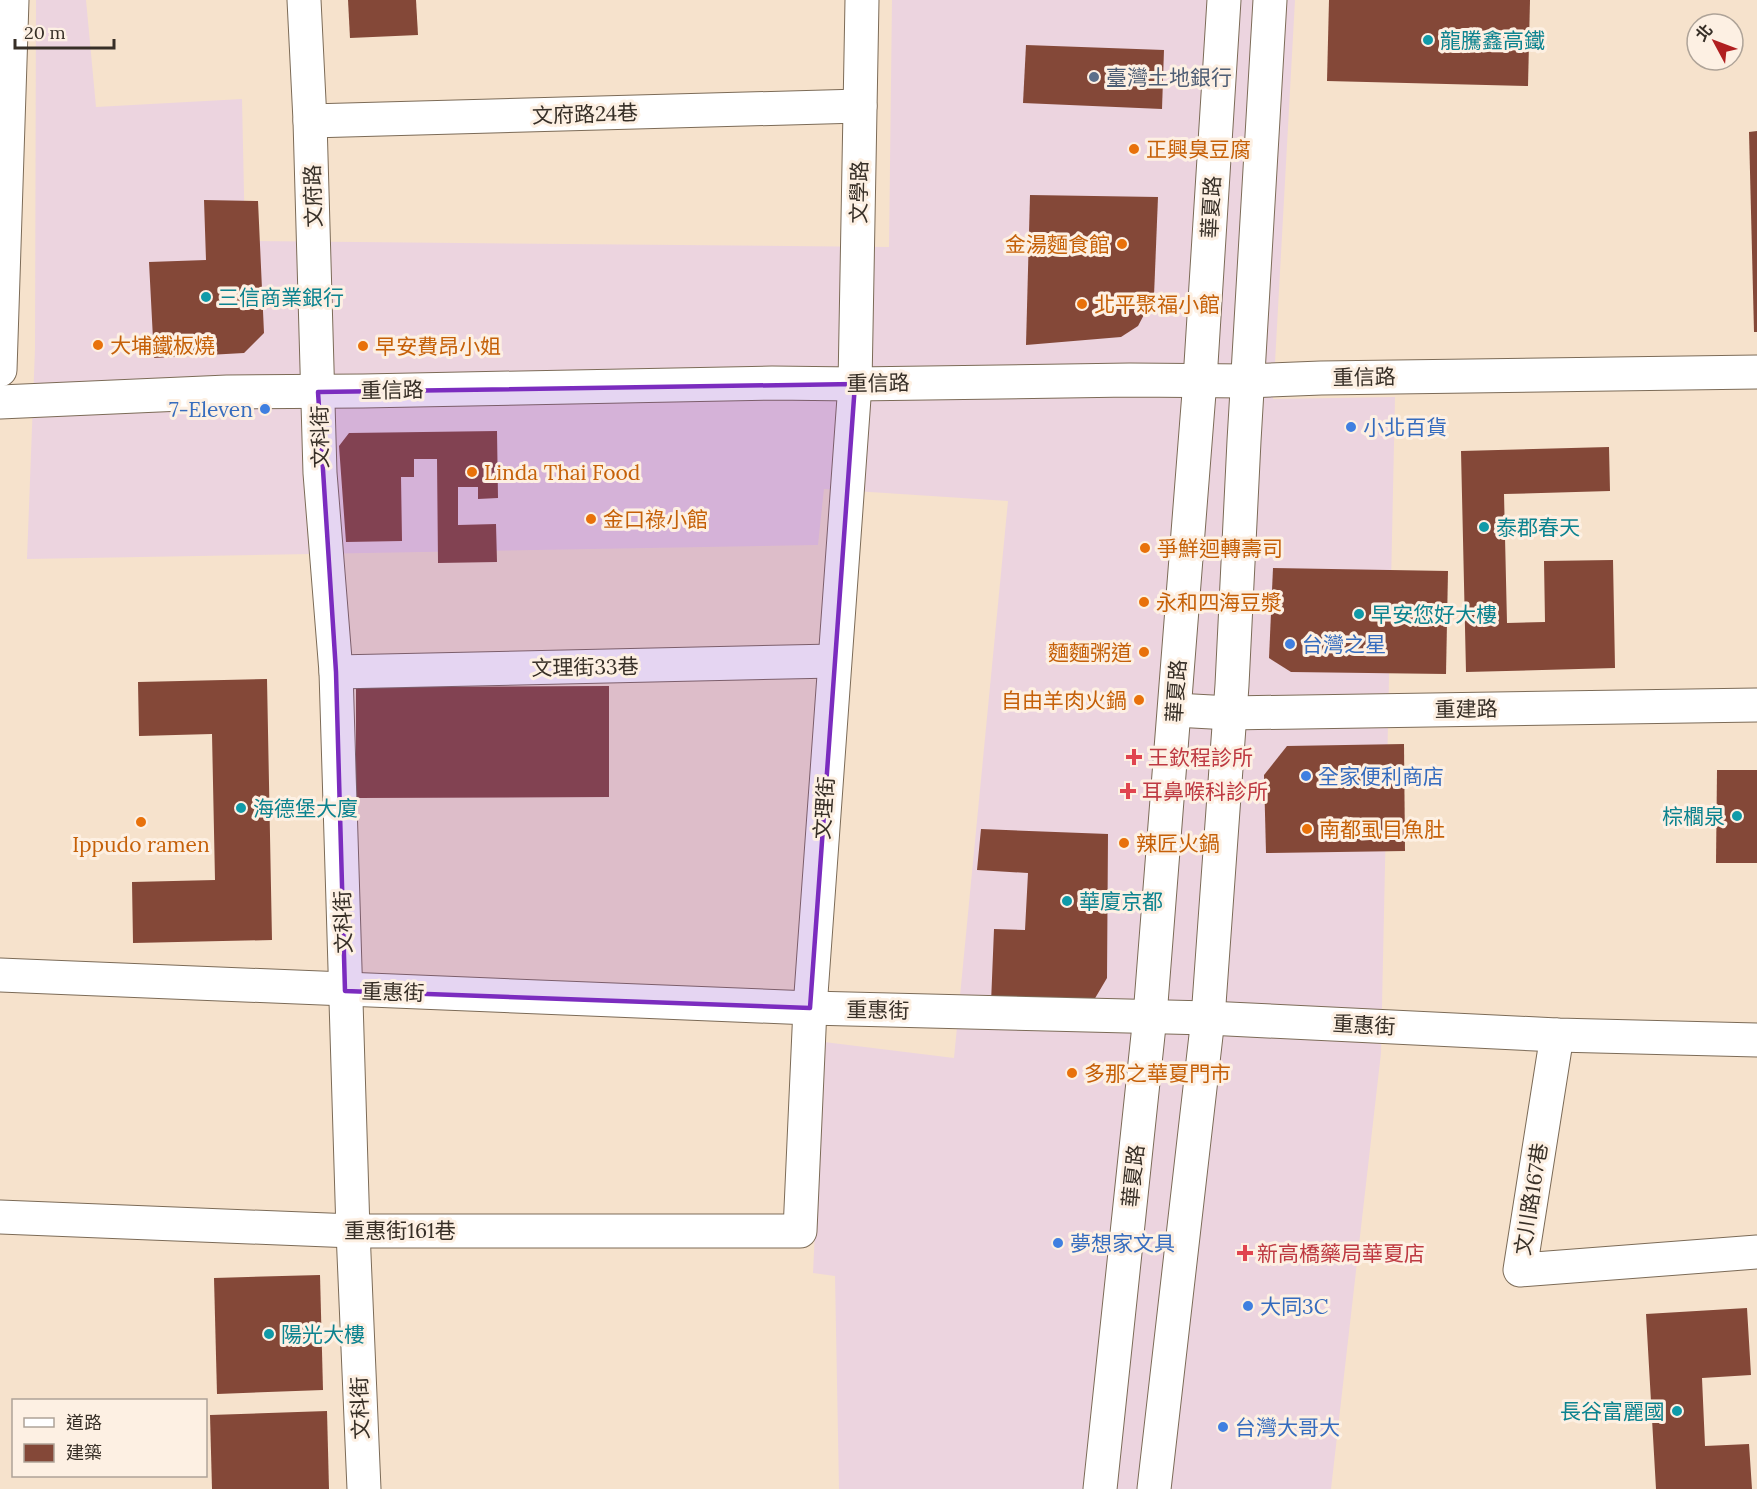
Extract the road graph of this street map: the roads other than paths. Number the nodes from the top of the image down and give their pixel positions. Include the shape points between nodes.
1 (12, 0) edge
2 (304, 0) edge
3 (862, 0) edge
4 (1224, 0) edge
5 (1270, 0) edge
6 (860, 106) junction
7 (310, 121) junction
8 (0, 370) edge
9 (1757, 372) edge
10 (1200, 380) junction
11 (1247, 381) junction
12 (855, 384) junction
13 (318, 392) junction
14 (0, 402) edge
15 (834, 661) junction
16 (336, 672) junction
17 (1757, 705) edge
18 (1174, 710) junction
19 (1230, 713) junction
20 (0, 975) edge
21 (345, 991) junction
22 (810, 1008) junction
23 (1150, 1016) junction
24 (1208, 1018) junction
25 (1557, 1035) junction
26 (1757, 1040) edge
27 (0, 1217) edge
28 (353, 1231) junction
29 (800, 1231) joint
30 (1757, 1252) edge
31 (364, 1489) edge
32 (1100, 1489) edge
33 (1154, 1489) edge

1 - 8 street
2 - 7 street, 文府路
3 - 6 street, 文學路
4 - 10 street, 華夏路
5 - 11 street
6 - 7 street, 文府路24巷
6 - 12 street, 文學路
7 - 13 street, 文府路
9 - 11 street, 重信路
10 - 11 street, 重信路
10 - 12 street, 重信路
10 - 18 street, 華夏路
11 - 19 street
12 - 13 street, 重信路
12 - 15 street, 文理街
13 - 14 street, 重信路
13 - 16 street, 文科街 via 320,473
15 - 16 street, 文理街33巷
15 - 22 street, 文理街
16 - 21 street, 文科街
17 - 19 street, 重建路
18 - 19 street, 重建路
18 - 23 street, 華夏路
19 - 24 street
20 - 21 street, 重惠街
21 - 22 street, 重惠街
21 - 28 street, 文科街
22 - 23 street, 重惠街
22 - 29 street, 文理街
23 - 24 street, 重惠街
23 - 32 street, 華夏路
24 - 25 street, 重惠街
24 - 33 street
25 - 26 street, 重惠街
25 - 30 street, 文川路167巷 via 1520,1270
27 - 28 street, 重惠街161巷
28 - 29 street, 重惠街161巷
28 - 31 street, 文科街

